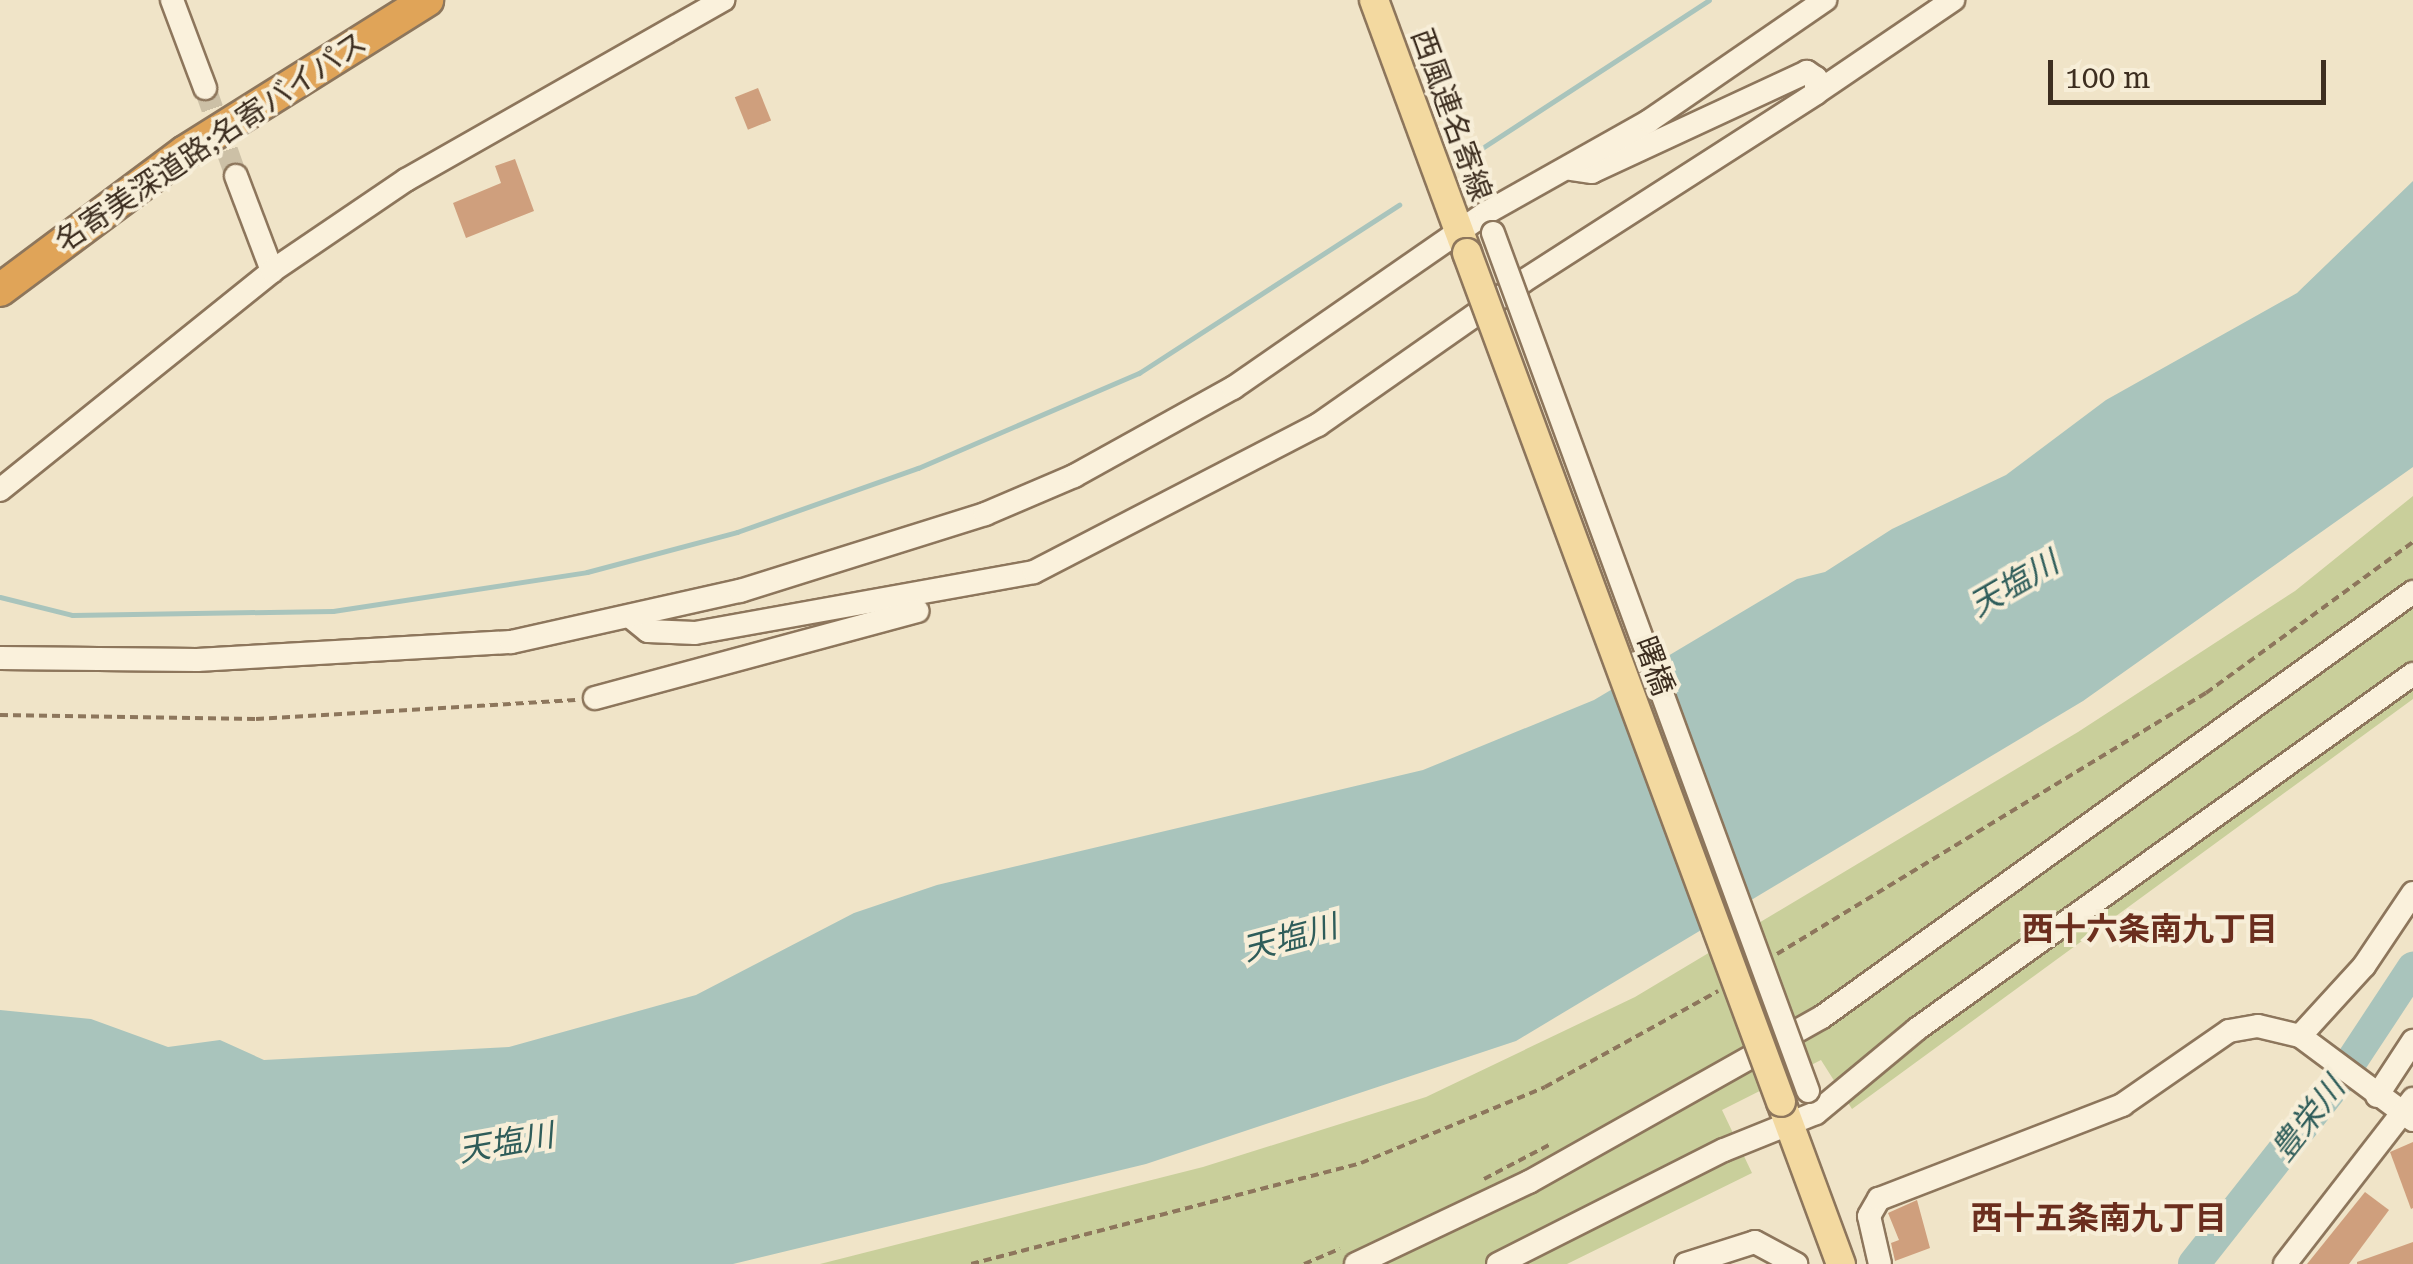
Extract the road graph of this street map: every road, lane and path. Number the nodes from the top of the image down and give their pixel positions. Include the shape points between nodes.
1 (172, 0) edge
2 (427, 0) edge
3 (723, 0) edge
4 (1374, 0) edge
5 (1825, 0) edge
6 (1954, 0) edge
7 (205, 88) tunnel mouth
8 (1816, 93) junction
9 (1570, 168) junction
10 (236, 176) tunnel mouth
11 (1490, 223) junction
12 (1463, 242) junction
13 (272, 271) junction
14 (0, 290) edge
15 (0, 490) edge
16 (966, 590) junction
17 (2413, 592) edge
18 (633, 619) junction
19 (0, 658) edge
20 (2413, 674) edge
21 (595, 698) joint
22 (0, 715) edge
23 (2413, 893) edge
24 (2302, 1040) junction
25 (2413, 1042) edge
26 (2374, 1093) junction
27 (1812, 1102) junction
28 (2410, 1111) edge
29 (1786, 1113) junction
30 (1557, 1141) dead end
31 (1476, 1182) dead end
32 (1352, 1255) edge
33 (1304, 1264) edge
34 (1498, 1264) edge
35 (1686, 1264) edge
36 (1796, 1264) edge
37 (1841, 1264) edge
38 (1880, 1264) edge
39 (2285, 1264) edge

1 - 7 street
2 - 14 highway, 名寄美深道路;名寄バイパス via 185,152
3 - 13 street via 406,180
4 - 12 main road, 西風連名寄線
5 - 9 street
6 - 8 street
8 - 9 street via 1807,72 1600,169
8 - 16 street via 1318,426 1034,572
9 - 11 street
10 - 13 street
11 - 12 street
11 - 27 street, bridge
12 - 18 street via 1281,358 1074,476 857,558
12 - 29 main road, 曙橋, bridge
13 - 15 street
16 - 18 street via 695,633 648,631
16 - 21 street via 806,646
17 - 32 street via 1822,1018 1529,1182
18 - 19 street via 511,642 354,655
20 - 27 street
21 - 22 path via 256,719
23 - 24 street
24 - 26 street
24 - 38 street via 2258,1026 2230,1031 2122,1105 1903,1185 1869,1216
25 - 26 street
26 - 28 street
27 - 29 street
28 - 39 street
29 - 34 street
29 - 37 main road
30 - 31 path
32 - 33 path
35 - 36 street via 1755,1242

